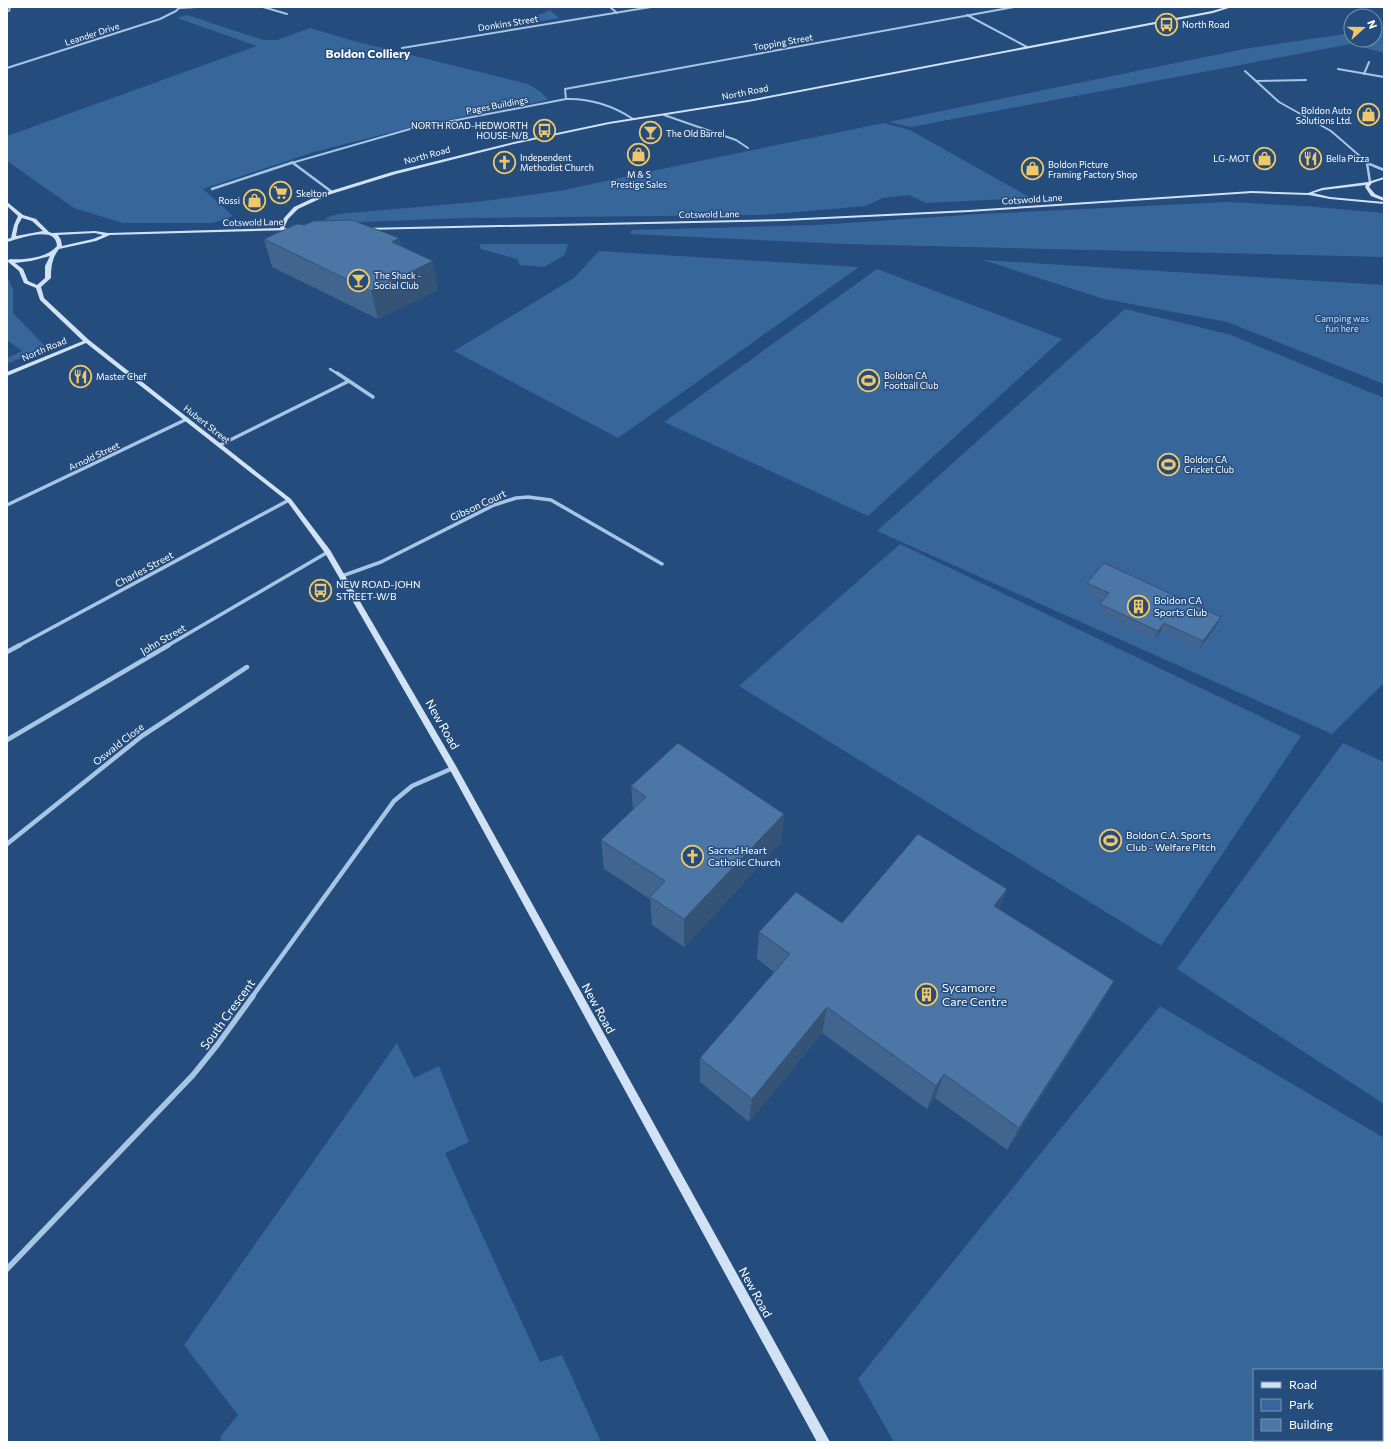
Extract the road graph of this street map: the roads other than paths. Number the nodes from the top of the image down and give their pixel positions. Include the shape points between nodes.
1 (10, 7) edge
2 (197, 7) edge
3 (264, 7) edge
4 (610, 7) edge
5 (651, 7) edge
6 (1014, 7) edge
7 (1230, 7) edge
8 (179, 8) edge
9 (9, 11) dead end
10 (617, 12) junction
11 (287, 14) dead end
12 (966, 15) junction
13 (1027, 47) junction
14 (402, 48) dead end
15 (1369, 62) dead end
16 (7, 68) edge
17 (1338, 69) dead end
18 (1245, 71) dead end
19 (1364, 74) junction
20 (1384, 77) edge
21 (1306, 80) dead end
22 (1256, 81) junction
23 (566, 99) junction
24 (664, 115) junction
25 (633, 120) junction
26 (748, 148) dead end
27 (292, 162) junction
28 (1367, 163) junction
29 (1384, 170) edge
30 (1384, 178) edge
31 (1369, 182) junction
32 (212, 189) dead end
33 (332, 192) junction
34 (1309, 194) junction
35 (1384, 201) edge
36 (7, 203) edge
37 (21, 216) junction
38 (305, 229) edge
39 (359, 229) edge
40 (281, 230) junction
41 (50, 234) junction
42 (109, 234) junction
43 (12, 238) junction
44 (7, 241) edge
45 (56, 249) junction
46 (9, 261) edge
47 (38, 287) junction
48 (87, 341) junction
49 (330, 369) dead end
50 (7, 374) edge
51 (349, 381) junction
52 (373, 397) dead end
53 (187, 419) junction
54 (220, 445) junction
55 (289, 500) junction
56 (7, 505) edge
57 (328, 552) junction
58 (662, 564) dead end
59 (342, 576) junction
60 (349, 588) joint
61 (7, 652) edge
62 (247, 667) dead end
63 (7, 740) edge
64 (453, 768) junction
65 (7, 844) edge
66 (7, 1269) edge
67 (824, 1442) edge

1 - 9 street
2 - 8 street, Leander Drive
3 - 11 street
4 - 10 street
5 - 10 street, Donkins Street
6 - 12 street, Topping Street
7 - 13 street, North Road
8 - 16 street, Leander Drive via 160,19
10 - 14 street, Donkins Street
12 - 13 street
12 - 23 street, Topping Street via 565,89
13 - 24 street, North Road
15 - 19 street
17 - 19 street
18 - 22 street
19 - 20 street
21 - 22 street
22 - 28 street via 1279,102 1331,131
23 - 25 street, Pages Buildings via 574,98 614,108 629,115
23 - 27 street, Pages Buildings via 410,130
24 - 25 street, North Road
24 - 26 street via 736,140
25 - 33 street, North Road via 486,150 394,173
27 - 32 street, Pages Buildings
27 - 33 street
28 - 29 street
28 - 31 street
30 - 31 street, Cotswold Lane
31 - 34 street, Cotswold Lane via 1322,189
31 - 35 street via 1369,191
33 - 40 street, North Road via 296,208 286,219
34 - 35 street, Cotswold Lane via 1330,198
34 - 39 street, Cotswold Lane via 1252,192 969,212 784,220
36 - 37 street
37 - 41 street via 34,220
37 - 43 street
38 - 40 street, Cotswold Lane
40 - 42 street, Cotswold Lane
41 - 42 street, Cotswold Lane
41 - 43 street, Cotswold Lane
41 - 45 street via 59,240 60,244
42 - 45 street, Cotswold Lane
43 - 44 street, Cotswold Lane
45 - 46 street, Cotswold Lane via 30,260
45 - 47 street via 48,266 48,278
46 - 47 street, Hubert Street via 21,270 26,282
47 - 48 street, Hubert Street via 42,299
48 - 50 street, North Road
48 - 53 street, Hubert Street
49 - 51 street
51 - 52 street
51 - 54 street
53 - 54 street, Hubert Street
53 - 56 street, Arnold Street
54 - 55 street, Hubert Street
55 - 57 street, Hubert Street
55 - 61 street, Charles Street
57 - 59 street, Hubert Street
57 - 63 street, John Street
58 - 59 street, Gibson Court via 551,500 532,496 512,498 494,505 381,562
59 - 60 street, Hubert Street
60 - 64 street, New Road
62 - 65 street, Oswald Close via 142,736
64 - 66 street, South Crescent via 412,786 394,801 193,1075
64 - 67 street, New Road

